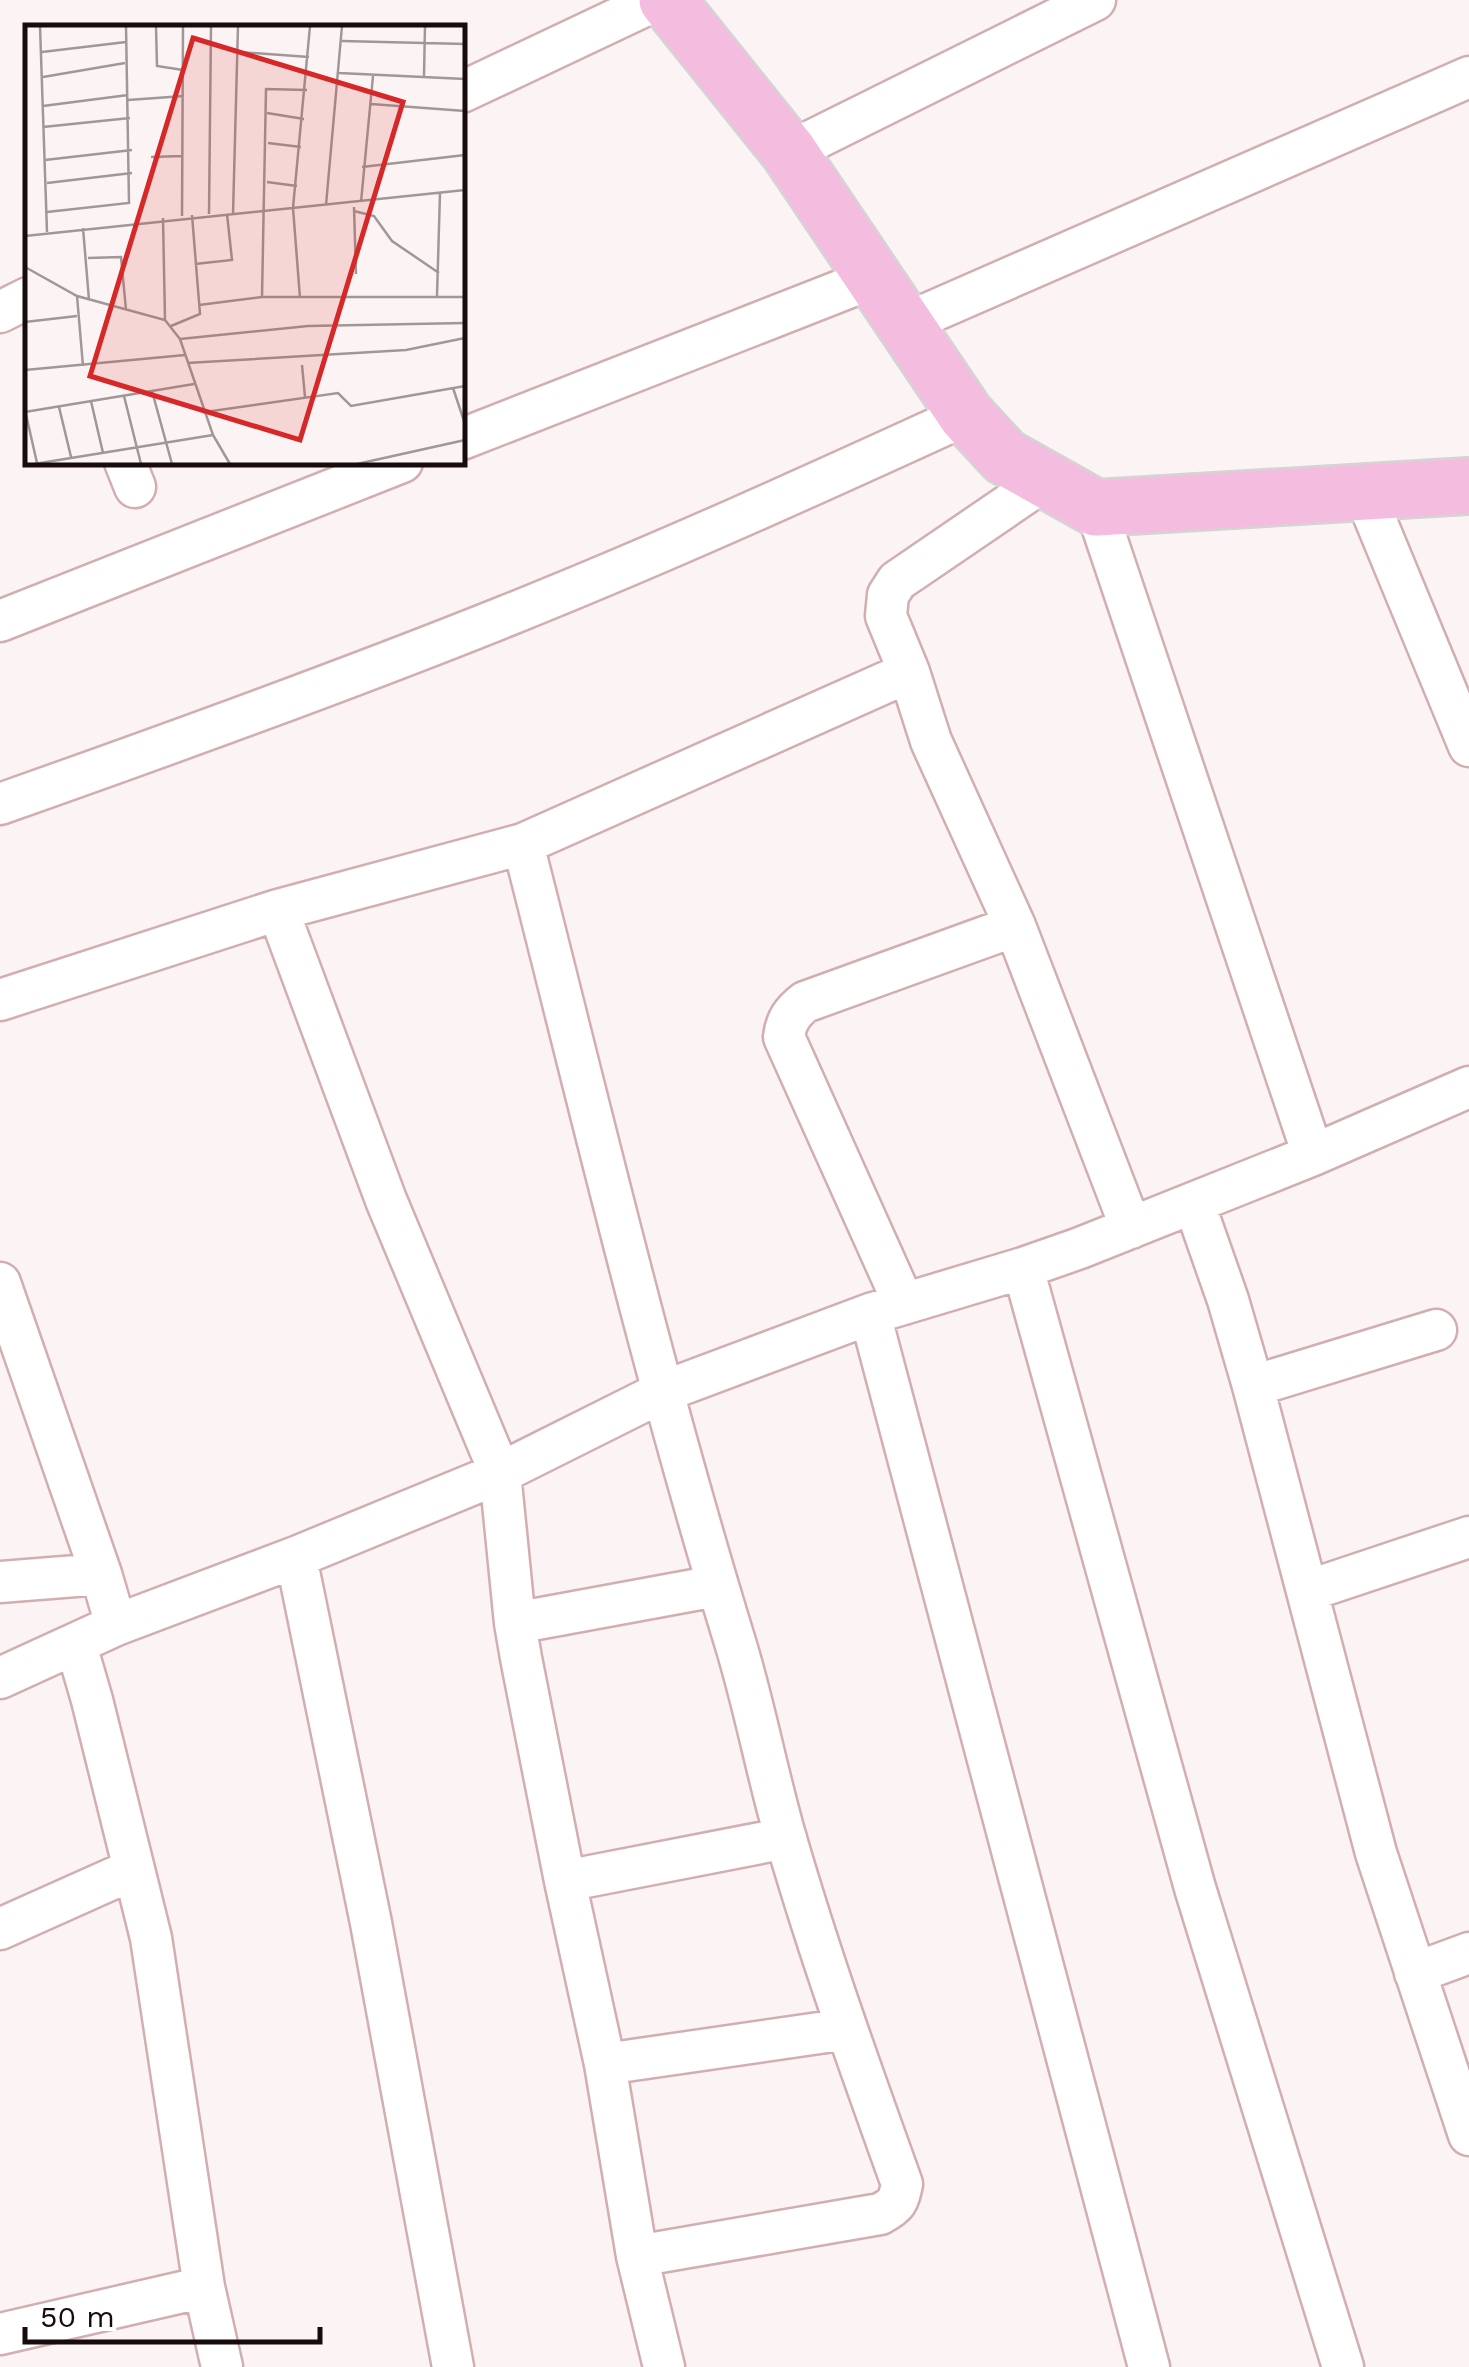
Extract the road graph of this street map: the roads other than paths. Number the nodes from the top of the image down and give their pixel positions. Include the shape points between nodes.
1 (657, 0) edge
2 (666, 0) edge
3 (1094, 0) edge
4 (1033, 14) edge
5 (1469, 76) edge
6 (465, 91) edge
7 (789, 152) junction
8 (873, 278) junction
9 (25, 300) edge
10 (0, 312) edge
11 (904, 324) junction
12 (966, 416) junction
13 (465, 438) edge
14 (394, 465) edge
15 (1045, 480) junction
16 (1469, 486) edge
17 (1364, 492) junction
18 (1096, 508) junction
19 (0, 620) edge
20 (909, 672) junction
21 (1469, 746) edge
22 (0, 804) edge
23 (523, 844) junction
24 (278, 910) junction
25 (1015, 926) junction
26 (0, 1000) edge
27 (1469, 1087) edge
28 (1312, 1155) junction
29 (1194, 1203) junction
30 (1132, 1228) junction
31 (1023, 1268) junction
32 (0, 1283) edge
33 (887, 1309) junction
34 (1436, 1330) dead end
35 (1253, 1386) junction
36 (662, 1392) junction
37 (500, 1472) junction
38 (1469, 1537) edge
39 (296, 1557) junction
40 (101, 1574) junction
41 (0, 1582) edge
42 (716, 1586) junction
43 (1308, 1591) junction
44 (515, 1623) junction
45 (116, 1625) junction
46 (76, 1645) junction
47 (0, 1678) edge
48 (786, 1838) junction
49 (134, 1870) junction
50 (565, 1881) junction
51 (0, 1929) edge
52 (1469, 1953) edge
53 (1415, 1973) junction
54 (847, 2029) junction
55 (604, 2064) junction
56 (1469, 2135) edge
57 (636, 2256) junction
58 (204, 2288) junction
59 (0, 2334) edge
60 (222, 2367) edge
61 (452, 2367) edge
62 (664, 2367) edge
63 (1148, 2367) edge
64 (1344, 2367) edge

1 - 6 street
2 - 7 main road
3 - 4 street
4 - 7 street
5 - 11 street
7 - 8 main road
8 - 11 main road
8 - 13 street
9 - 10 street
11 - 12 main road
12 - 15 main road via 1005,456
12 - 22 street via 506,617
14 - 19 street
15 - 18 main road
15 - 20 street via 896,581 886,616
16 - 17 main road
17 - 18 main road
17 - 21 street
18 - 28 street
20 - 23 street
20 - 25 street via 931,741
23 - 24 street
23 - 36 street
24 - 26 street
24 - 37 street via 386,1200
25 - 30 street
25 - 33 street via 805,1002 785,1024 784,1037
27 - 28 street
28 - 29 street
29 - 30 street
29 - 35 street
30 - 31 street
31 - 33 street
31 - 64 street via 1194,1888
32 - 40 street
33 - 36 street
33 - 63 street
34 - 35 street
35 - 43 street
36 - 37 street
36 - 42 street
37 - 39 street
37 - 44 street
38 - 43 street
39 - 45 street
39 - 61 street
40 - 41 street
40 - 45 street
42 - 44 street
42 - 48 street
43 - 53 street via 1376,1853
44 - 50 street
45 - 46 street
46 - 47 street
46 - 49 street
48 - 50 street
48 - 54 street
49 - 51 street
49 - 58 street via 151,1938
50 - 55 street
52 - 53 street
53 - 56 street
54 - 55 street
54 - 57 street via 902,2184 898,2200 880,2214
55 - 57 street
57 - 62 street
58 - 59 street
58 - 60 street

